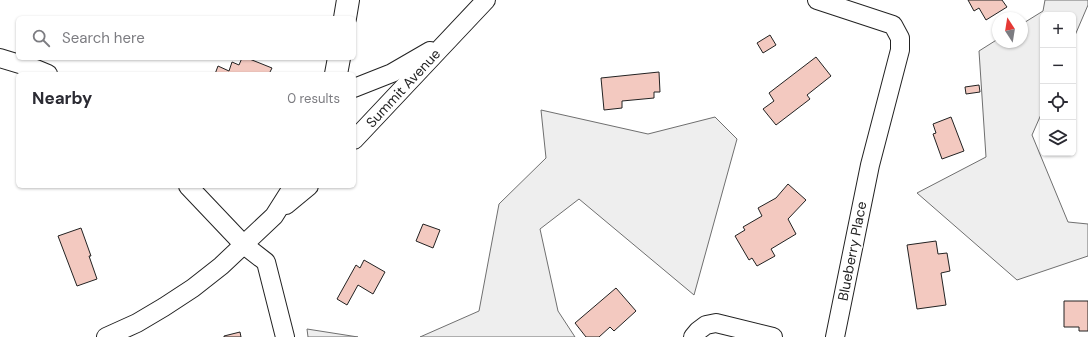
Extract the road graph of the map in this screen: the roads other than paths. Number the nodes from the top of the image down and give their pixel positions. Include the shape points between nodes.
1 (348, 0) edge
2 (486, 0) edge
3 (817, 0) edge
4 (345, 16) edge
5 (451, 35) junction
6 (0, 58) edge
7 (339, 60) edge
8 (43, 72) edge
9 (336, 72) edge
10 (356, 87) edge
11 (356, 138) edge
12 (190, 188) edge
13 (292, 188) edge
14 (307, 188) edge
15 (274, 216) junction
16 (244, 245) junction
17 (106, 337) edge
18 (285, 337) edge
19 (694, 337) edge
20 (773, 337) edge
21 (835, 337) edge

1 - 4 highway
2 - 5 street, Summit Avenue
3 - 21 street, Blueberry Place via 893,24 900,38 900,50 870,165
5 - 10 street, Summit Avenue via 423,56 392,73
5 - 11 street, Summit Avenue
6 - 8 street
7 - 9 highway
12 - 16 street
13 - 15 street
14 - 15 street
15 - 16 street
16 - 17 street via 193,288 137,323
16 - 18 street via 266,262
19 - 20 street via 706,325 716,323

